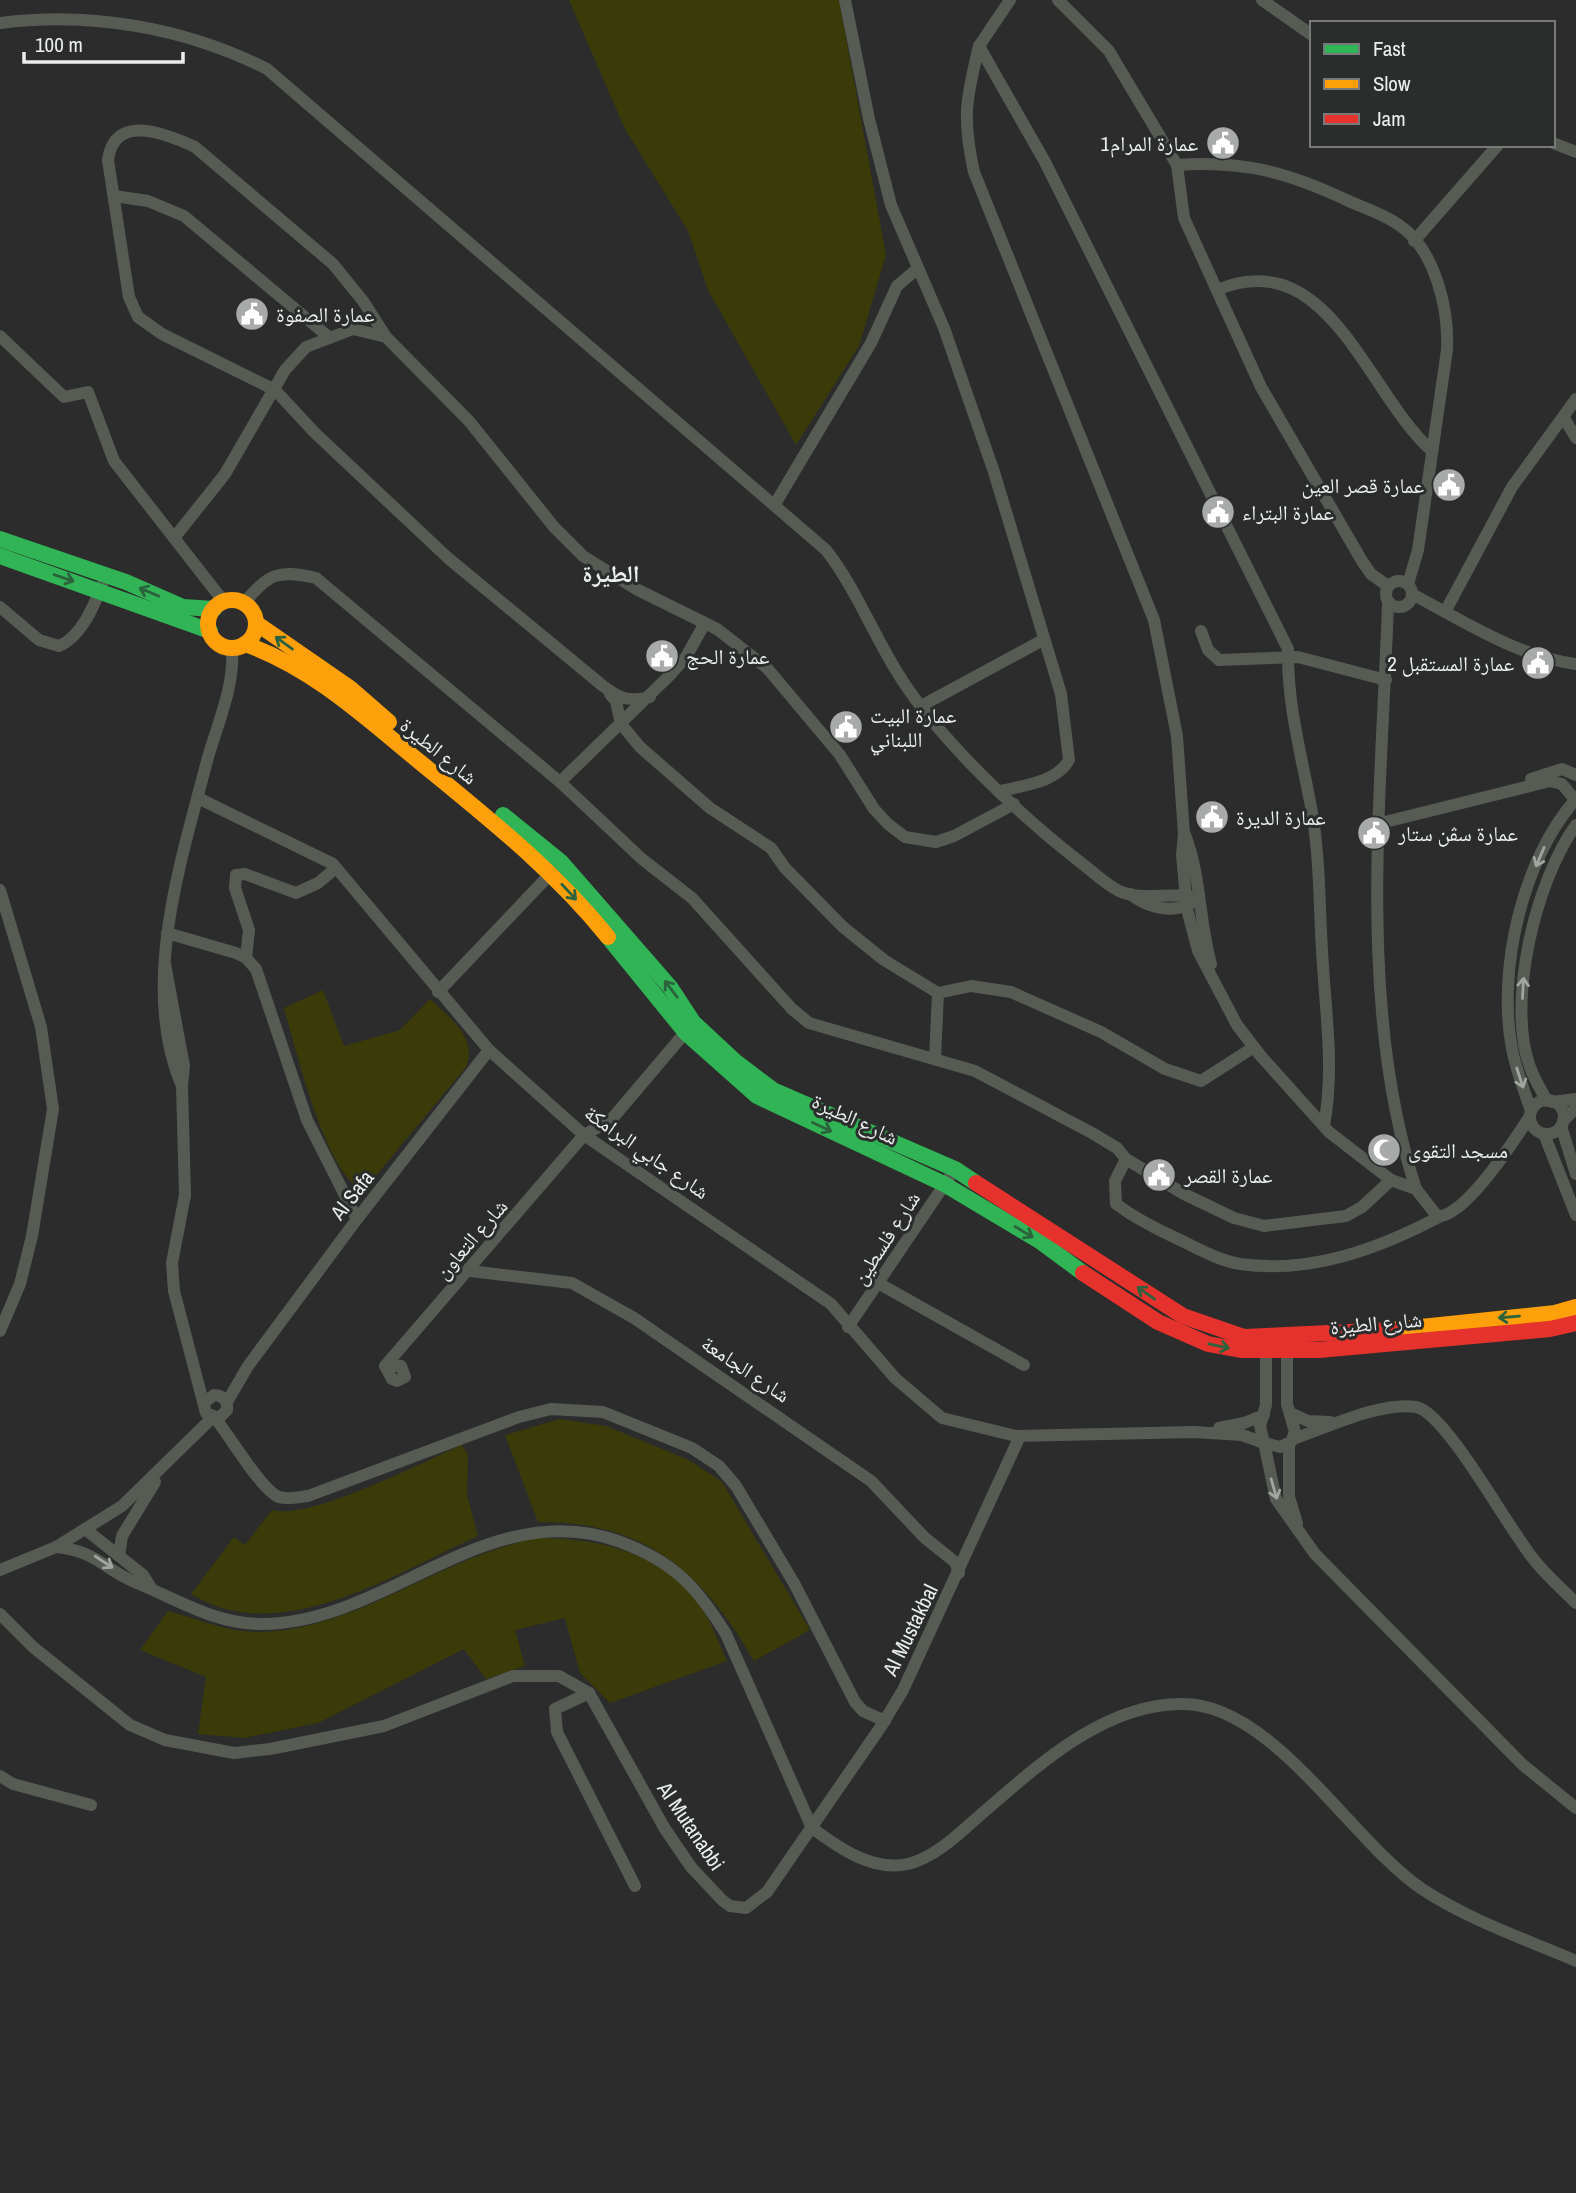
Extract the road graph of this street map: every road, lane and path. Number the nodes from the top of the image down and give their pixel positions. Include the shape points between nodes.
1 (845, 0) edge
2 (1010, 0) edge
3 (1058, 0) edge
4 (1262, 0) edge
5 (0, 23) edge
6 (1310, 34) edge
7 (979, 46) junction
8 (1555, 144) edge
9 (1496, 147) edge
10 (1576, 152) edge
11 (1177, 166) junction
12 (114, 196) junction
13 (1414, 241) junction
14 (917, 269) junction
15 (1217, 290) junction
16 (0, 336) edge
17 (386, 337) junction
18 (330, 338) junction
19 (275, 390) junction
20 (1576, 399) edge
21 (1564, 418) junction
22 (1576, 438) edge
23 (1432, 451) junction
24 (775, 505) junction
25 (0, 538) edge
26 (174, 538) junction
27 (0, 556) edge
28 (103, 583) junction
29 (1388, 586) junction
30 (1410, 589) junction
31 (244, 603) junction
32 (1388, 603) junction
33 (219, 605) junction
34 (0, 607) edge
35 (1445, 612) junction
36 (256, 623) junction
37 (705, 623) junction
38 (210, 631) junction
39 (1201, 631) dead end
40 (1043, 640) junction
41 (238, 646) junction
42 (1288, 656) junction
43 (1576, 664) edge
44 (1385, 680) junction
45 (603, 686) junction
46 (650, 696) junction
47 (921, 706) junction
48 (621, 724) junction
49 (1576, 766) edge
50 (1562, 769) junction
51 (1576, 775) edge
52 (560, 782) junction
53 (1002, 791) junction
54 (1506, 791) junction
55 (198, 798) junction
56 (1576, 800) edge
57 (1014, 803) junction
58 (1377, 824) junction
59 (1576, 825) edge
60 (1184, 834) junction
61 (556, 867) junction
62 (335, 868) junction
63 (1183, 869) junction
64 (0, 890) edge
65 (1130, 894) junction
66 (1159, 896) junction
67 (1190, 900) junction
68 (1150, 907) junction
69 (167, 933) junction
70 (1192, 935) junction
71 (246, 958) junction
72 (1217, 983) junction
73 (438, 992) junction
74 (938, 993) junction
75 (690, 1027) junction
76 (1254, 1047) junction
77 (489, 1050) junction
78 (935, 1059) junction
79 (1576, 1099) edge
80 (1549, 1101) junction
81 (1576, 1108) edge
82 (1531, 1113) junction
83 (1562, 1123) junction
84 (1324, 1126) junction
85 (1542, 1133) junction
86 (584, 1135) junction
87 (1508, 1149) junction
88 (1126, 1159) junction
89 (955, 1169) junction
90 (1576, 1174) edge
91 (1391, 1180) junction
92 (944, 1184) junction
93 (1416, 1189) junction
94 (1576, 1215) edge
95 (1439, 1217) junction
96 (357, 1219) junction
97 (470, 1271) junction
98 (878, 1283) junction
99 (1576, 1307) edge
100 (1576, 1323) edge
101 (848, 1327) junction
102 (0, 1331) edge
103 (1277, 1337) junction
104 (1266, 1351) junction
105 (1287, 1351) junction
106 (1024, 1365) dead end
107 (385, 1366) dead end
108 (215, 1406) junction
109 (1290, 1413) junction
110 (1264, 1415) junction
111 (1344, 1420) junction
112 (1194, 1432) junction
113 (1020, 1436) junction
114 (1291, 1441) junction
115 (1264, 1443) junction
116 (164, 1467) junction
117 (85, 1529) junction
118 (1298, 1530) junction
119 (56, 1547) junction
120 (119, 1556) junction
121 (0, 1570) edge
122 (959, 1573) junction
123 (150, 1586) junction
124 (1576, 1603) edge
125 (0, 1614) edge
126 (589, 1693) junction
127 (885, 1721) junction
128 (0, 1776) edge
129 (91, 1805) dead end
130 (1576, 1808) edge
131 (812, 1828) junction
132 (635, 1886) dead end
133 (1576, 1961) edge

1 - 14 street via 891,205
2 - 7 street
3 - 11 street via 1109,51
4 - 6 street
5 - 24 street via 65,19 174,33 235,52 267,69
7 - 42 street via 1045,162
7 - 60 street via 965,100 974,172 1154,620 1177,736
8 - 10 street
9 - 13 street
11 - 13 street via 1234,163 1309,182 1400,225
11 - 15 street via 1184,218
12 - 17 street via 110,149 124,134 151,131 195,148 333,264
12 - 18 street via 148,201 184,216
12 - 19 street via 129,297 138,317 162,334
13 - 23 street via 1439,285 1448,327
14 - 24 street via 897,286 871,343
14 - 40 street via 944,328 994,472
15 - 23 street via 1269,280 1309,300 1348,338 1412,433
15 - 29 street via 1261,387 1362,561
16 - 26 street via 64,397 88,392 114,461
17 - 18 street via 353,329
17 - 37 street via 469,421 583,556
18 - 19 street via 306,347 285,370
19 - 26 street via 225,474
19 - 45 street via 448,558
20 - 21 street
21 - 22 street
21 - 35 street via 1512,487
23 - 30 street
24 - 47 street via 826,550 846,576 903,682
25 - 28 main road
26 - 33 street
27 -> 28 main road
33 -> 28 main road via 183,607
28 - 34 street via 91,613 59,646 39,640
28 - 38 main road via 178,622
29 - 30 street via 1400,580
29 - 32 street
30 - 32 street via 1404,606
30 - 35 street
31 - 33 main road
31 - 36 main road
31 - 52 street via 272,576 289,572 316,578
32 - 44 street
33 - 38 main road via 209,617
35 - 43 street via 1520,651
36 - 41 main road via 255,631
61 -> 36 main road, شارع الطيرة via 350,688
37 - 46 street via 686,657
37 - 57 street via 767,668 840,755 874,809 905,837 936,842
38 - 41 main road via 217,643
39 - 42 street via 1208,650 1219,660
40 - 47 street
40 - 53 street via 1061,694 1069,760 1060,773
41 - 55 street
41 - 61 main road, شارع الطيرة via 273,654 328,687
42 - 44 street
42 - 84 street via 1297,753 1319,861 1331,1052
44 - 58 street
45 - 46 street via 623,699
45 - 48 street via 616,701
46 - 48 street
47 - 53 street
48 - 52 street
48 - 74 street via 640,747 710,808 771,848 843,927 884,960
49 - 50 street
50 - 51 street
50 - 54 street
52 - 78 street via 642,859 692,898 809,1023
53 - 57 street
54 - 56 street via 1557,782
54 - 58 street
55 - 62 street, شارع جابي البرامكة via 315,853
55 - 69 street
56 -> 82 street via 1546,844 1532,877 1510,959 1512,1050
57 - 65 street via 1055,842 1118,890
58 - 93 street via 1385,1041 1402,1148
80 -> 59 street via 1530,1067 1522,987 1542,896
60 - 63 street
60 - 67 street via 1191,852
61 - 73 street
61 - 75 main road, شارع الطيرة via 670,987
62 - 71 street via 318,883 296,892 245,873 236,875 235,888 249,930
62 - 73 street, شارع جابي البرامكة
63 - 66 street via 1178,884
63 - 67 street
64 - 102 street via 41,1027 53,1109 32,1236 20,1284
65 - 66 street
65 - 68 street
66 - 67 street
67 - 68 street
67 - 70 street
67 - 72 street
68 - 70 street via 1180,920
69 - 71 street
69 - 108 street via 165,964 184,1066 185,1195 172,1263 176,1300 192,1360
70 - 72 street
71 - 96 street via 262,979 307,1120
72 - 76 street via 1237,1025
73 - 77 street, شارع جابي البرامكة
74 - 76 street via 971,986 1011,992 1101,1032 1165,1069 1201,1081
74 - 78 street
75 - 86 street, شارع التعاون via 611,1121
75 - 89 main road, شارع الطيرة via 773,1090
75 -> 92 main road, شارع الطيرة via 757,1096
76 - 84 street
77 - 86 street, شارع جابي البرامكة
77 - 96 street, Al Safa
78 - 88 street via 975,1071 1092,1132
79 - 80 street
80 - 82 street via 1539,1102
80 - 83 street via 1562,1110
81 - 83 street
82 - 85 street via 1533,1127
82 - 87 street
83 - 85 street via 1553,1133
83 - 90 street
84 - 91 street
85 - 87 street
85 - 94 street
86 - 97 street, شارع التعاون
86 - 101 street, شارع جابي البرامكة via 831,1304
87 - 95 street via 1461,1206
88 - 91 street via 1222,1215 1264,1226 1346,1216 1363,1207
88 - 95 street via 1115,1181 1116,1203 1150,1227 1207,1255 1240,1264 1292,1264 1350,1255 1393,1241
89 - 92 street, شارع فلسطين
103 -> 89 main road, شارع الطيرة via 1244,1337 1168,1308
91 - 93 street
92 - 98 street, شارع فلسطين
92 -> 104 main road, شارع الطيرة via 1041,1242 1158,1322 1208,1344
93 - 95 street
96 - 108 street, Al Safa
97 - 107 street, شارع التعاون
97 - 122 street, شارع الجامعة via 572,1283 634,1318 871,1481 925,1538 955,1562
98 - 101 street, شارع فلسطين
98 - 106 street
99 -> 103 main road, شارع الطيرة via 1354,1334
100 - 105 main road, شارع الطيرة
101 - 113 street, شارع جابي البرامكة via 895,1378 942,1418
103 - 104 street
103 - 105 street
104 - 105 main road, شارع الطيرة
104 - 110 street
105 - 109 street
108 - 116 street, Al Safa
108 - 127 street via 268,1490 279,1497 307,1496 551,1409 603,1412 692,1448 719,1466 736,1486 794,1583 846,1688 863,1710
109 - 111 street via 1308,1421
109 - 114 street via 1295,1432
110 - 112 street
110 - 115 street via 1260,1432
111 - 114 street
111 - 124 street via 1404,1407 1423,1409 1472,1468 1535,1562
112 - 113 street, شارع جابي البرامكة
112 - 115 street via 1242,1435
113 - 122 street, Al Mustakbal
114 - 115 street via 1275,1447
114 - 118 street via 1289,1497
115 -> 118 street via 1276,1499
116 - 117 street via 121,1506
116 - 120 street via 122,1536
117 - 119 street
117 - 120 street
118 - 130 street via 1315,1554 1522,1765
119 - 121 street
119 -> 123 street via 84,1551 136,1583
120 - 123 street
122 - 127 street, Al Mustakbal
123 - 131 street via 215,1617 262,1624 292,1621 322,1615 518,1535 562,1529 608,1537 679,1572 708,1604 726,1634
125 - 126 street via 33,1647 130,1725 165,1740 234,1753 384,1726 513,1676 559,1676
126 - 131 street, Al Mutanabbi via 665,1829 691,1867 730,1906 746,1908 760,1900
126 - 132 street via 555,1709 557,1732
127 - 131 street, Al Mustakbal
128 - 129 street via 42,1794
131 - 133 street via 859,1858 893,1866 909,1864 958,1835 1078,1738 1137,1712 1186,1703 1238,1720 1261,1735 1420,1887 1445,1903

